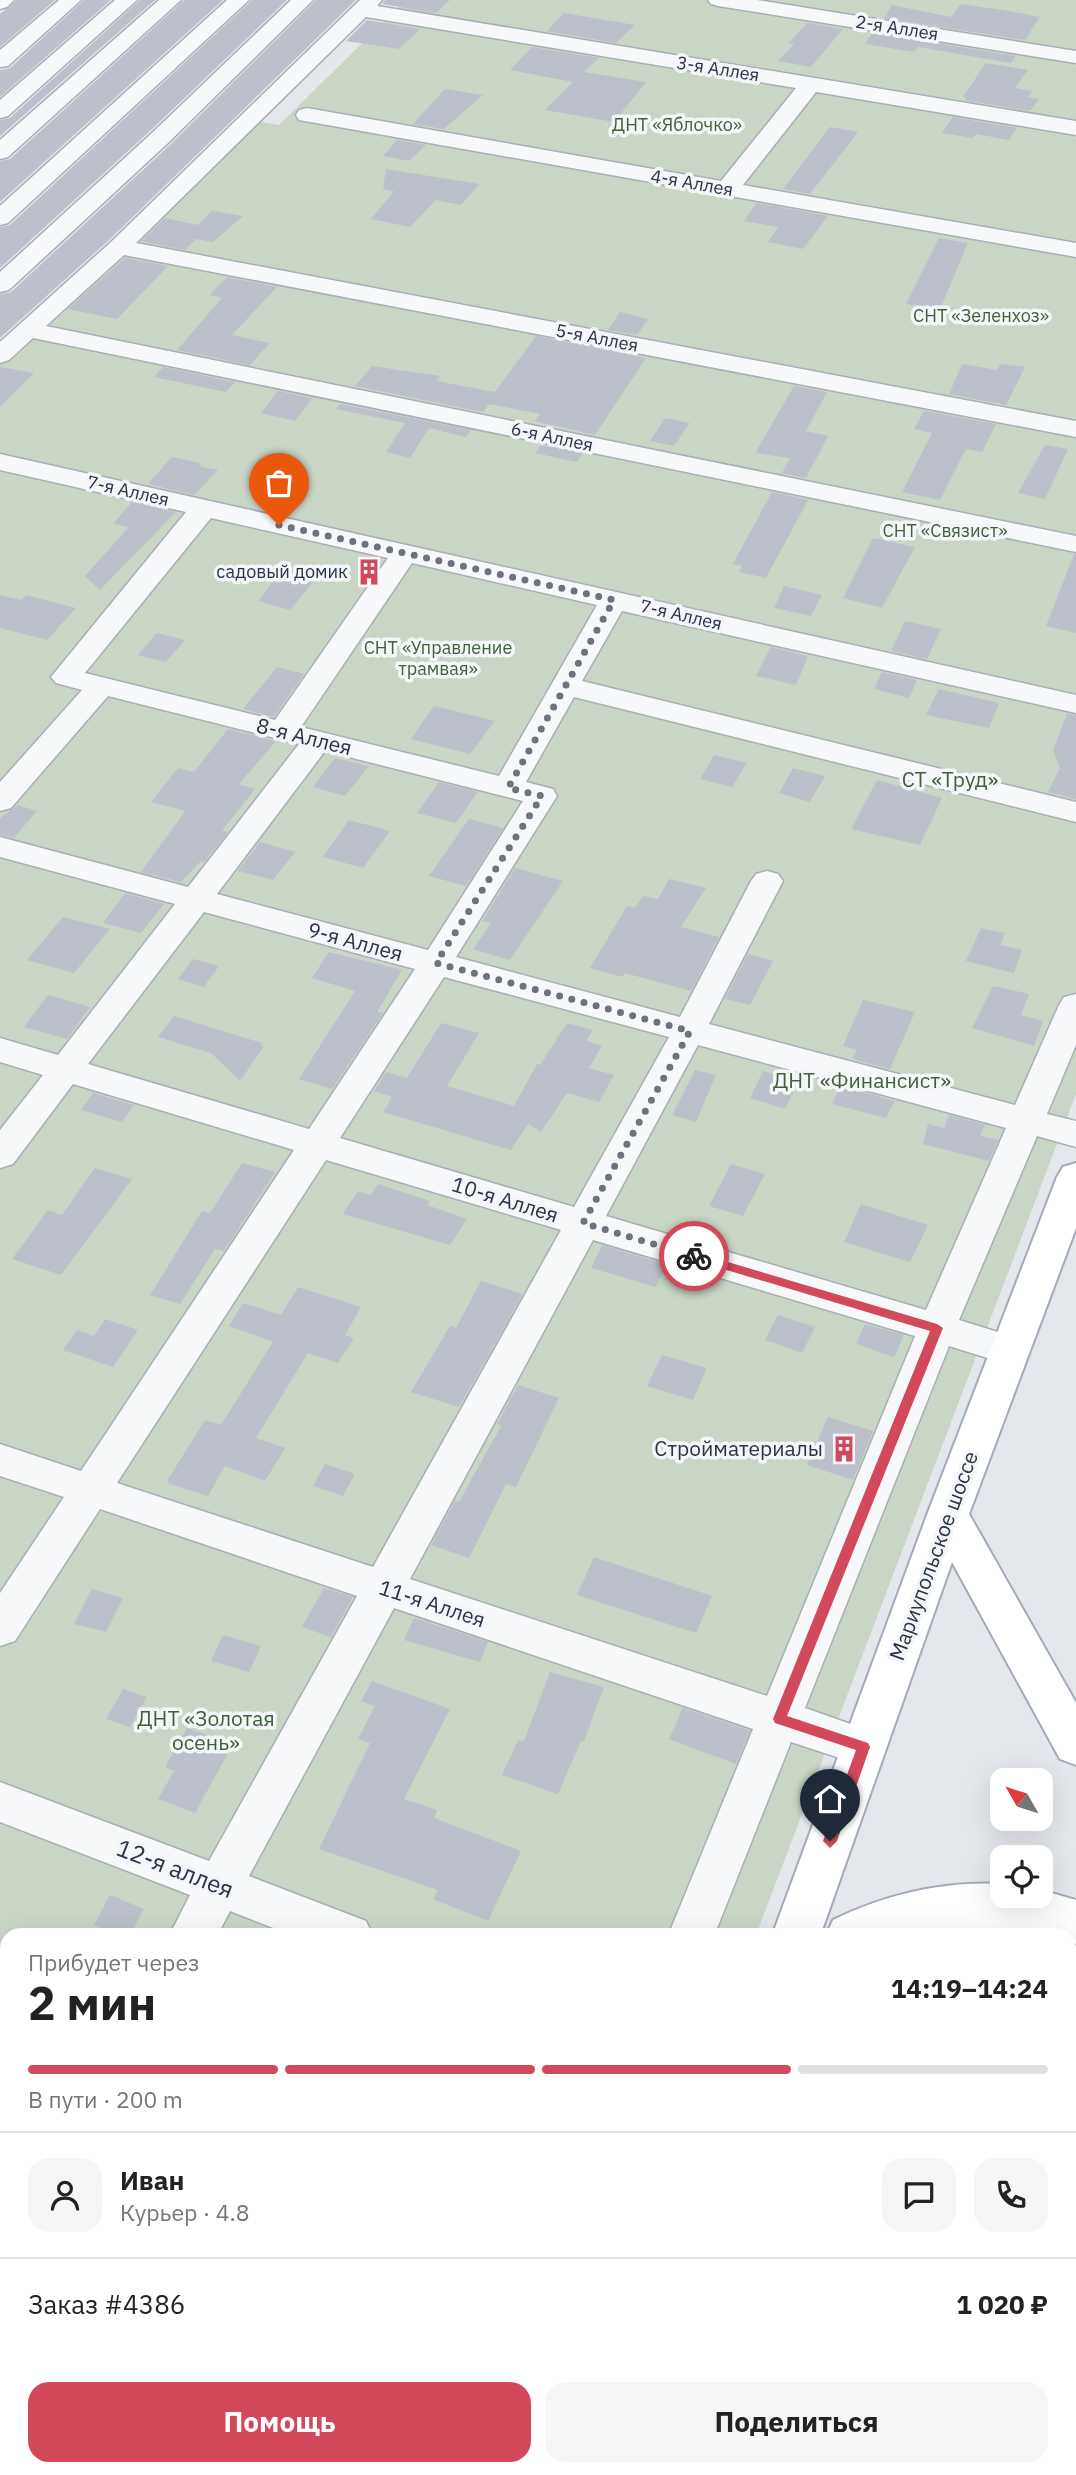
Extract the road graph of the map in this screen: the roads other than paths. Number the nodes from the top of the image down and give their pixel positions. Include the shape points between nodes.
1 (4, 0) edge
2 (71, 0) edge
3 (127, 0) edge
4 (171, 0) edge
5 (239, 0) edge
6 (303, 0) edge
7 (718, 0) edge
8 (0, 4) edge
9 (366, 5) edge
10 (1076, 57) edge
11 (0, 61) edge
12 (811, 84) junction
13 (0, 111) edge
14 (307, 115) dead end
15 (1076, 128) edge
16 (0, 152) edge
17 (727, 189) junction
18 (0, 218) edge
19 (119, 247) junction
20 (1076, 250) edge
21 (0, 285) edge
22 (28, 330) junction
23 (0, 355) edge
24 (1076, 429) edge
25 (0, 462) edge
26 (204, 508) junction
27 (1076, 544) edge
28 (405, 553) junction
29 (614, 600) junction
30 (101, 686) junction
31 (565, 686) junction
32 (1076, 704) edge
33 (284, 732) junction
34 (318, 740) junction
35 (508, 788) junction
36 (0, 801) edge
37 (1076, 812) edge
38 (0, 847) edge
39 (767, 881) dead end
40 (196, 899) junction
41 (436, 963) junction
42 (1076, 1005) edge
43 (690, 1031) junction
44 (0, 1050) edge
45 (65, 1069) junction
46 (1027, 1121) junction
47 (1076, 1134) edge
48 (317, 1144) junction
49 (0, 1155) edge
50 (1076, 1177) edge
51 (583, 1223) junction
52 (937, 1328) junction
53 (1010, 1350) junction
54 (0, 1460) edge
55 (90, 1490) junction
56 (948, 1515) junction
57 (383, 1587) junction
58 (0, 1628) edge
59 (779, 1719) junction
60 (1076, 1745) edge
61 (864, 1747) junction
62 (0, 1802) edge
63 (219, 1885) junction
64 (1076, 1922) edge
65 (196, 1928) edge
66 (329, 1928) edge
67 (694, 1928) edge
68 (799, 1928) edge
69 (865, 1928) edge

1 - 8 street
2 - 11 street
3 - 13 street
4 - 16 street
5 - 18 street
6 - 21 street
7 - 10 street, 2-я Аллея
9 - 12 street, 3-я Аллея
9 - 19 street
12 - 15 street, 3-я Аллея
12 - 17 street
14 - 17 street, 4-я Аллея
17 - 20 street, 4-я Аллея
19 - 22 street
19 - 24 street, 5-я Аллея
22 - 23 street
22 - 27 street, 6-я Аллея
25 - 26 street, 7-я Аллея
26 - 28 street, 7-я Аллея
26 - 30 street, 8-я Аллея via 66,677
28 - 29 street, 7-я Аллея
28 - 33 street
29 - 31 street
29 - 32 street, 7-я Аллея
30 - 33 street, 8-я Аллея
30 - 36 street
31 - 35 street
31 - 37 street
33 - 34 street, 8-я Аллея
34 - 35 street, 8-я Аллея
34 - 40 street
35 - 41 street, 8-я Аллея via 542,796
38 - 40 street, 9-я Аллея
39 - 43 street
40 - 41 street, 9-я Аллея
40 - 45 street
41 - 43 street, 9-я Аллея
41 - 48 street
42 - 46 street
43 - 46 street, 9-я Аллея
43 - 51 street
44 - 45 street, 10-я Аллея
45 - 48 street, 10-я Аллея
45 - 49 street
46 - 47 street, 9-я Аллея
46 - 52 street
48 - 51 street, 10-я Аллея
48 - 55 street
50 - 53 main road, Мариупольское шоссе
51 - 52 street, 10-я Аллея
51 - 57 street
52 - 53 street, 10-я Аллея
52 - 59 street
53 - 56 main road, Мариупольское шоссе
54 - 55 street, 11-я Аллея
55 - 57 street, 11-я Аллея
55 - 58 street
56 - 60 main road
56 - 61 main road, Мариупольское шоссе
57 - 59 street, 11-я Аллея
57 - 63 street
59 - 61 street, 11-я Аллея
59 - 67 street
61 - 68 main road, Мариупольское шоссе
62 - 63 street, 12-я аллея
63 - 65 street
63 - 66 street, 12-я аллея
64 - 69 main road via 1014,1907 940,1907

